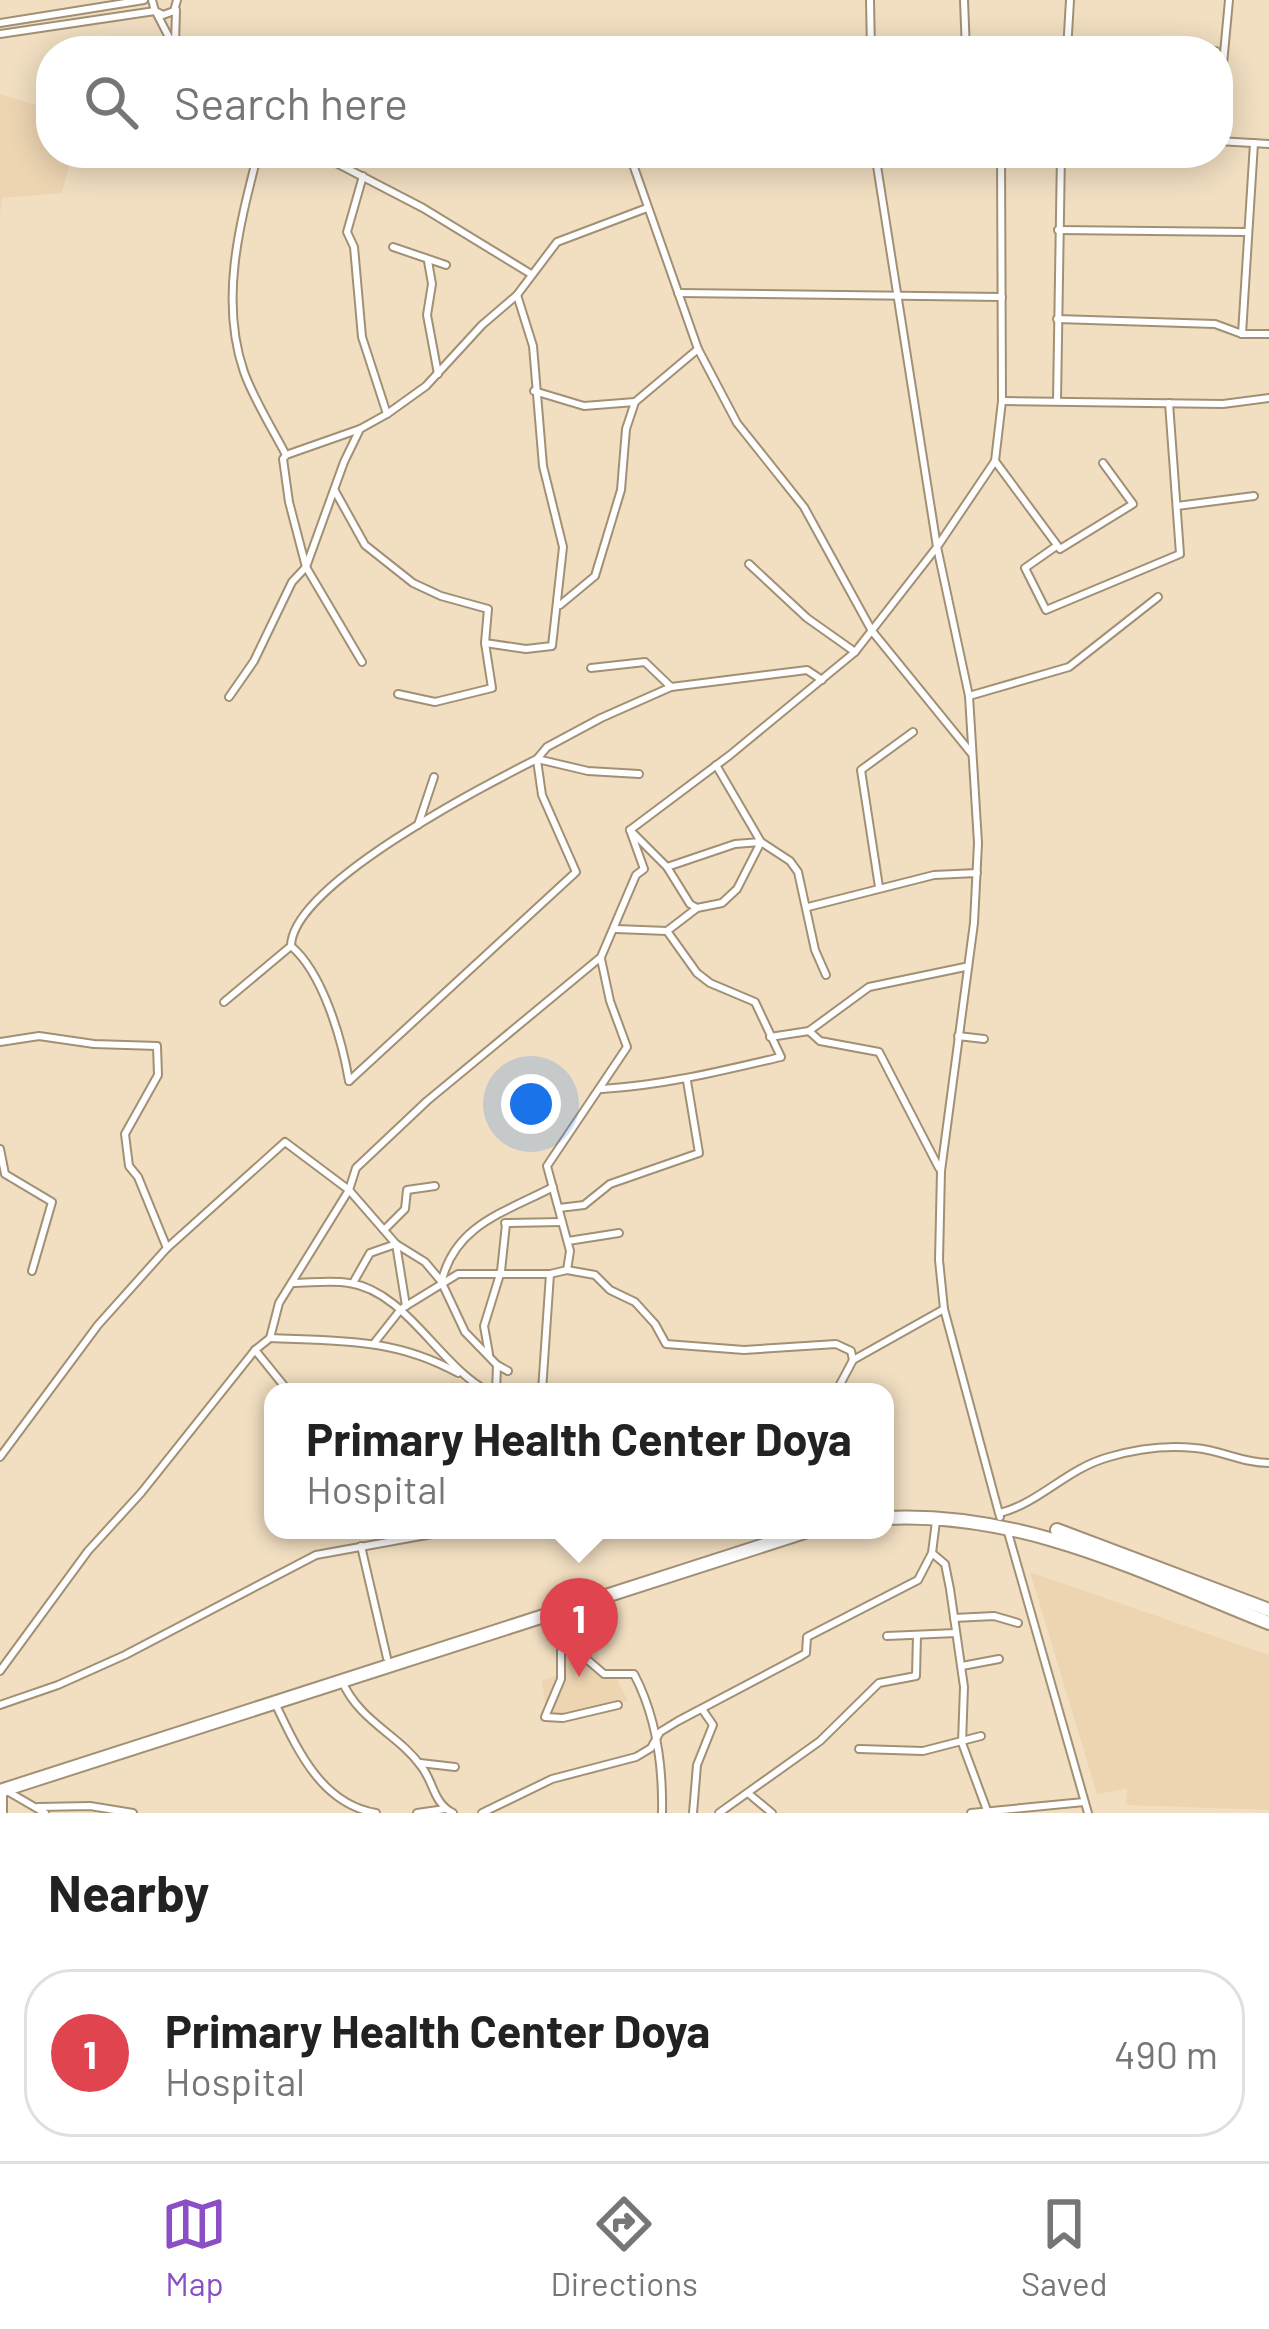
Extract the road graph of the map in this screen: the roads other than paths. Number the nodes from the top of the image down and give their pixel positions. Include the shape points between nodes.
1 (148, 0) edge
2 (870, 0) edge
3 (964, 0) edge
4 (1070, 0) edge
5 (1228, 0) edge
6 (177, 4) edge
7 (155, 11) junction
8 (0, 22) edge
9 (0, 34) edge
10 (168, 36) edge
11 (176, 36) edge
12 (871, 36) edge
13 (965, 36) edge
14 (1068, 36) edge
15 (1222, 36) edge
16 (1233, 142) edge
17 (1254, 143) junction
18 (1269, 144) edge
19 (254, 168) edge
20 (347, 168) edge
21 (634, 168) edge
22 (876, 168) edge
23 (1001, 168) edge
24 (1060, 168) edge
25 (363, 176) junction
26 (647, 208) junction
27 (1058, 230) junction
28 (1247, 232) junction
29 (393, 247) dead end
30 (428, 262) junction
31 (446, 266) dead end
32 (531, 274) junction
33 (678, 293) junction
34 (897, 293) junction
35 (517, 295) junction
36 (1002, 297) junction
37 (1057, 319) junction
38 (1242, 334) junction
39 (1269, 334) edge
40 (698, 350) junction
41 (438, 374) junction
42 (534, 391) junction
43 (1269, 398) edge
44 (1002, 400) junction
45 (1057, 401) junction
46 (634, 402) junction
47 (1169, 403) junction
48 (387, 414) junction
49 (360, 429) junction
50 (286, 454) junction
51 (995, 461) junction
52 (1102, 463) dead end
53 (335, 491) junction
54 (1254, 496) dead end
55 (1177, 506) junction
56 (937, 547) junction
57 (1055, 547) junction
58 (749, 564) dead end
59 (306, 567) junction
60 (1158, 597) dead end
61 (559, 606) junction
62 (872, 631) junction
63 (485, 643) junction
64 (855, 652) junction
65 (362, 662) dead end
66 (591, 668) dead end
67 (822, 680) junction
68 (671, 687) junction
69 (398, 694) dead end
70 (969, 695) junction
71 (229, 697) dead end
72 (914, 732) dead end
73 (975, 757) junction
74 (536, 759) junction
75 (716, 766) junction
76 (639, 774) dead end
77 (434, 777) dead end
78 (418, 825) junction
79 (629, 830) junction
80 (761, 842) junction
81 (668, 866) junction
82 (976, 873) junction
83 (879, 887) junction
84 (808, 907) junction
85 (698, 908) junction
86 (616, 929) junction
87 (667, 931) junction
88 (291, 946) junction
89 (601, 957) junction
90 (965, 967) junction
91 (826, 975) dead end
92 (224, 1002) dead end
93 (808, 1031) junction
94 (958, 1036) junction
95 (770, 1037) junction
96 (984, 1039) dead end
97 (0, 1042) edge
98 (687, 1081) junction
99 (602, 1089) junction
100 (0, 1149) edge
101 (941, 1171) junction
102 (435, 1186) dead end
103 (553, 1186) junction
104 (349, 1190) junction
105 (559, 1208) junction
106 (496, 1217) junction
107 (562, 1222) junction
108 (506, 1223) junction
109 (383, 1230) junction
110 (619, 1233) dead end
111 (568, 1241) junction
112 (396, 1244) junction
113 (167, 1248) junction
114 (567, 1270) junction
115 (32, 1271) dead end
116 (501, 1271) junction
117 (550, 1274) junction
118 (442, 1281) junction
119 (292, 1283) junction
120 (353, 1283) junction
121 (404, 1307) junction
122 (944, 1309) junction
123 (270, 1338) junction
124 (375, 1342) junction
125 (255, 1350) junction
126 (490, 1358) junction
127 (854, 1360) junction
128 (497, 1365) junction
129 (508, 1371) dead end
130 (470, 1380) junction
131 (282, 1383) edge
132 (476, 1383) edge
133 (494, 1383) edge
134 (544, 1383) edge
135 (841, 1383) edge
136 (0, 1457) edge
137 (1269, 1463) edge
138 (894, 1513) edge
139 (894, 1515) edge
140 (937, 1517) junction
141 (1002, 1518) junction
142 (403, 1539) edge
143 (759, 1539) edge
144 (783, 1539) edge
145 (397, 1540) joint
146 (362, 1546) junction
147 (932, 1553) junction
148 (1269, 1610) edge
149 (547, 1615) junction
150 (954, 1618) junction
151 (1018, 1623) dead end
152 (1269, 1623) edge
153 (956, 1633) junction
154 (916, 1634) junction
155 (886, 1636) dead end
156 (561, 1647) junction
157 (386, 1658) junction
158 (999, 1659) dead end
159 (962, 1666) junction
160 (0, 1671) edge
161 (341, 1682) junction
162 (275, 1703) junction
163 (0, 1705) edge
164 (618, 1705) dead end
165 (701, 1709) junction
166 (657, 1736) junction
167 (981, 1736) dead end
168 (962, 1743) junction
169 (859, 1749) dead end
170 (420, 1763) junction
171 (455, 1767) dead end
172 (2, 1788) edge
173 (748, 1794) junction
174 (1084, 1802) junction
175 (41, 1810) edge
176 (449, 1811) edge
177 (987, 1812) edge
178 (3, 1813) edge
179 (133, 1813) edge
180 (376, 1813) edge
181 (417, 1813) edge
182 (482, 1813) edge
183 (662, 1813) edge
184 (693, 1813) edge
185 (719, 1813) edge
186 (772, 1813) edge
187 (971, 1813) edge
188 (1088, 1813) edge

1 - 7 street
1 - 8 street
2 - 12 street
3 - 13 street
4 - 14 street
5 - 15 street
6 - 7 street via 166,15
6 - 11 street
7 - 9 street
7 - 10 street
16 - 17 street
17 - 18 street
17 - 28 street
19 - 50 street via 232,283 244,371
20 - 25 street
21 - 26 street
22 - 34 street
23 - 36 street
24 - 27 street
25 - 32 street
25 - 48 street via 346,232 362,337
26 - 32 street via 557,242
26 - 33 street
27 - 28 street
27 - 37 street
28 - 38 street
29 - 30 street
30 - 31 street
30 - 41 street
32 - 35 street
33 - 34 street
33 - 40 street
34 - 36 street
34 - 56 street
35 - 41 street
35 - 42 street via 533,346
36 - 44 street
37 - 38 street via 1215,324
37 - 45 street
38 - 39 street
40 - 46 street
40 - 62 street via 737,423 804,507
41 - 48 street
42 - 46 street via 584,406
42 - 61 street via 562,547
43 - 47 street
44 - 45 street
44 - 51 street
45 - 47 street
46 - 61 street via 621,490 595,576
47 - 55 street
48 - 49 street
49 - 50 street
49 - 53 street
50 - 59 street
51 - 56 street
51 - 57 street
52 - 57 street via 1133,504
53 - 59 street
53 - 63 street via 365,545 413,583 488,609
54 - 55 street
55 - 57 street via 1180,554 1046,610 1024,568
56 - 62 street
56 - 70 street
58 - 64 street
59 - 65 street
59 - 71 street
60 - 70 street via 1069,667
61 - 63 street via 552,646
62 - 64 street
62 - 73 street
63 - 69 street via 493,688 435,702
64 - 67 street
66 - 68 street via 645,662
67 - 68 street via 807,670
67 - 75 street
68 - 74 street
70 - 73 street
72 - 83 street via 861,770
73 - 82 street
74 - 76 street
74 - 78 street
74 - 88 street via 542,795 576,872 350,1082 340,1028 310,964
75 - 79 street
75 - 80 street
77 - 78 street
78 - 88 street via 327,889 294,926
79 - 81 street
79 - 86 street via 644,869
80 - 81 street
80 - 84 street via 798,872
80 - 85 street via 737,889 722,903
81 - 85 street
82 - 83 street
82 - 90 street
83 - 84 street
84 - 91 street
85 - 87 street
86 - 87 street
86 - 89 street
87 - 95 street via 697,973 755,1002
88 - 92 street
89 - 99 street via 627,1043
89 - 104 street via 368,1154
90 - 93 street via 868,987
90 - 94 street
93 - 95 street
93 - 101 street via 820,1041 879,1052
94 - 96 street
94 - 101 street
95 - 98 street via 780,1058
97 - 113 street via 39,1036 157,1046 158,1075 125,1134 129,1166
98 - 99 street
98 - 105 street via 699,1153 610,1184 584,1205
99 - 103 street via 547,1166
100 - 115 street via 4,1174 52,1202
101 - 122 street
102 - 109 street via 407,1190 405,1209
103 - 105 street
103 - 106 street
104 - 109 street
104 - 113 street via 285,1142
104 - 119 street
105 - 107 street
106 - 108 street
106 - 118 street via 458,1241
107 - 108 street
107 - 111 street
108 - 116 street
109 - 112 street
110 - 111 street
111 - 114 street
112 - 118 street
112 - 120 street via 370,1253
112 - 121 street
113 - 136 street via 98,1324
114 - 117 street
114 - 127 street via 595,1275 634,1302 666,1344 836,1344
116 - 117 street
116 - 118 street
116 - 126 street via 484,1326
117 - 134 street
118 - 121 street
118 - 126 street via 465,1332
119 - 120 street
119 - 123 street
120 - 121 street
121 - 124 street
121 - 130 street
122 - 127 street
122 - 141 street
123 - 124 street
123 - 125 street
124 - 130 street via 424,1355
125 - 131 street
125 - 160 street
126 - 128 street
127 - 135 street
128 - 129 street
128 - 133 street
130 - 132 street
137 - 141 street via 1197,1448 1128,1453 1055,1480
138 - 141 highway
139 - 140 highway
140 - 141 highway
140 - 147 street
141 - 148 highway via 1080,1538
141 - 152 highway
141 - 174 street
142 - 145 street
143 - 157 highway
144 - 149 highway
145 - 146 street
146 - 157 street
146 - 163 street via 316,1555 125,1655
147 - 150 street via 945,1564
147 - 165 street via 918,1580 835,1620 806,1638 806,1653
149 - 156 street
149 - 161 highway
150 - 151 street
150 - 153 street
153 - 154 street
153 - 159 street
154 - 155 street
154 - 173 street via 916,1676 879,1683 820,1741
156 - 164 street via 548,1719
156 - 166 street via 604,1674 634,1674
157 - 172 highway
158 - 159 street
159 - 168 street
161 - 162 highway
161 - 170 street via 352,1702
162 - 172 highway
162 - 180 street via 297,1750 332,1793 352,1809
165 - 166 street
165 - 184 street via 713,1725 697,1765
166 - 182 street via 636,1757 552,1779
166 - 183 street
167 - 168 street
168 - 169 street
168 - 177 street
170 - 171 street
170 - 176 street
172 - 175 street
172 - 178 street
173 - 185 street
173 - 186 street
174 - 177 street
174 - 188 street
175 - 179 street
176 - 181 street
177 - 187 street

